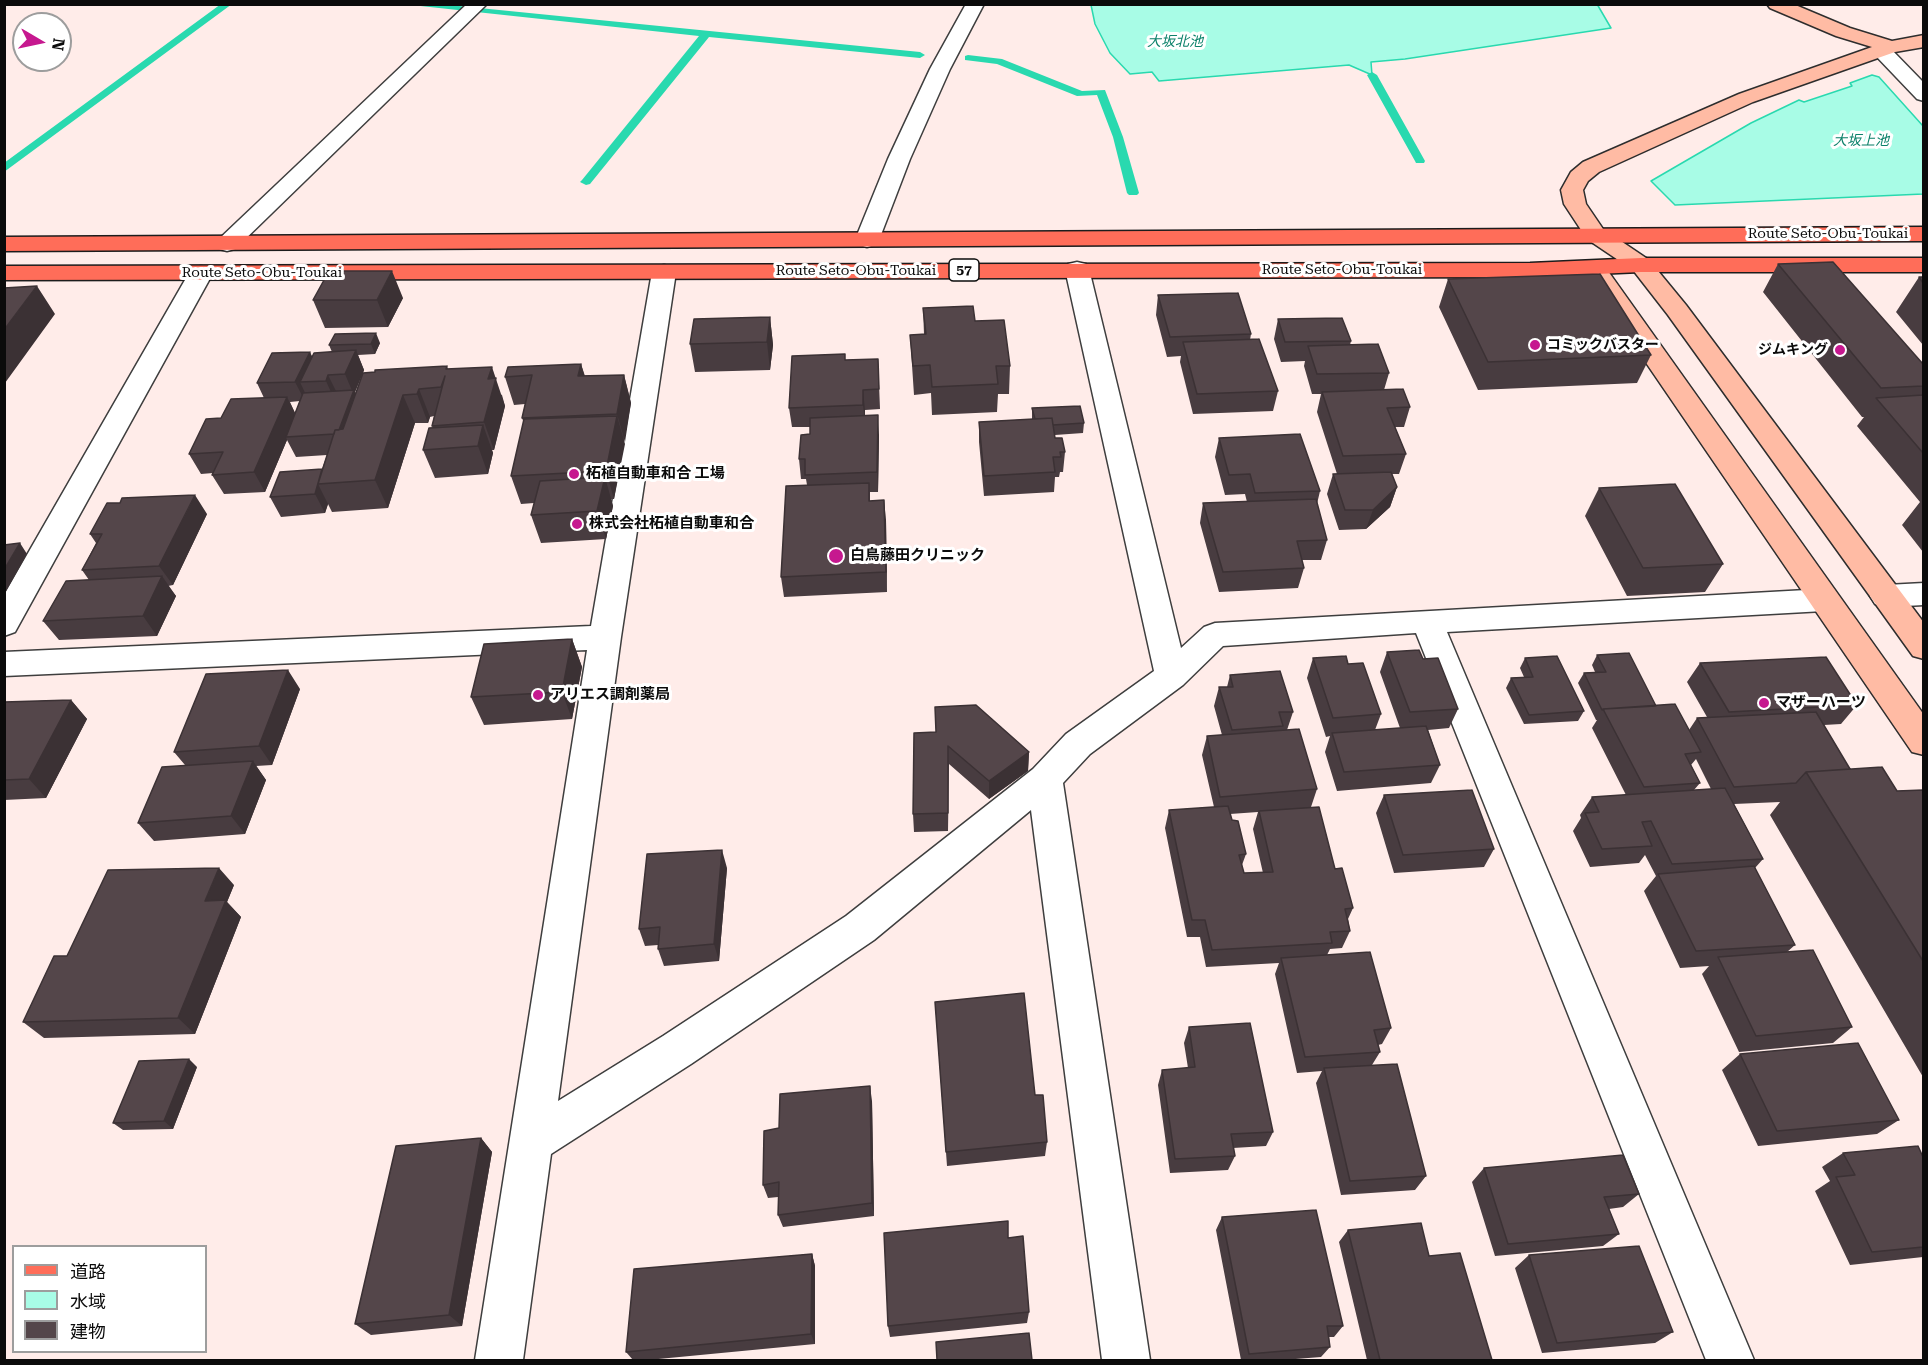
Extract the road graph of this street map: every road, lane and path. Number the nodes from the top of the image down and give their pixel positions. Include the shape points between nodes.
1 (975, 4) edge
2 (1776, 4) edge
3 (472, 10) edge
4 (1923, 41) edge
5 (1886, 49) junction
6 (1923, 95) edge
7 (1595, 234) junction
8 (1923, 234) edge
9 (867, 240) junction
10 (4, 244) edge
11 (227, 244) junction
12 (1641, 265) junction
13 (1923, 265) edge
14 (1593, 267) junction
15 (1077, 269) junction
16 (664, 272) junction
17 (4, 273) edge
18 (201, 273) junction
19 (1923, 594) edge
20 (1886, 596) junction
21 (1824, 600) junction
22 (1427, 621) junction
23 (4, 624) edge
24 (605, 637) junction
25 (1923, 647) edge
26 (4, 664) edge
27 (1171, 676) junction
28 (1923, 742) edge
29 (1045, 778) junction
30 (532, 1141) junction
31 (499, 1360) edge
32 (1126, 1360) edge
33 (1730, 1360) edge

1 - 9 street via 940,69
2 - 5 street
3 - 11 street
4 - 5 street
5 - 6 street
5 - 7 street via 1746,98 1591,167 1572,190 1575,204
7 - 8 main road, Route Seto-Obu-Toukai / 57
7 - 9 main road, Route Seto-Obu-Toukai / 57 via 1519,238
7 - 12 street
7 - 14 street
9 - 11 main road, Route Seto-Obu-Toukai / 57
10 - 11 main road, Route Seto-Obu-Toukai / 57
12 - 13 main road, Route Seto-Obu-Toukai / 57
12 - 14 main road, Route Seto-Obu-Toukai / 57
12 - 20 street
14 - 15 main road, Route Seto-Obu-Toukai / 57
14 - 21 street
15 - 16 main road, Route Seto-Obu-Toukai / 57
15 - 27 street
16 - 18 main road, Route Seto-Obu-Toukai / 57
16 - 24 street
17 - 18 main road, Route Seto-Obu-Toukai / 57
18 - 23 street
19 - 20 street
20 - 25 street
21 - 22 street
21 - 28 street
22 - 27 street via 1215,635
22 - 33 street
24 - 26 street
24 - 30 street
27 - 29 street via 1078,744
29 - 30 street via 860,928
29 - 32 street
30 - 31 street

